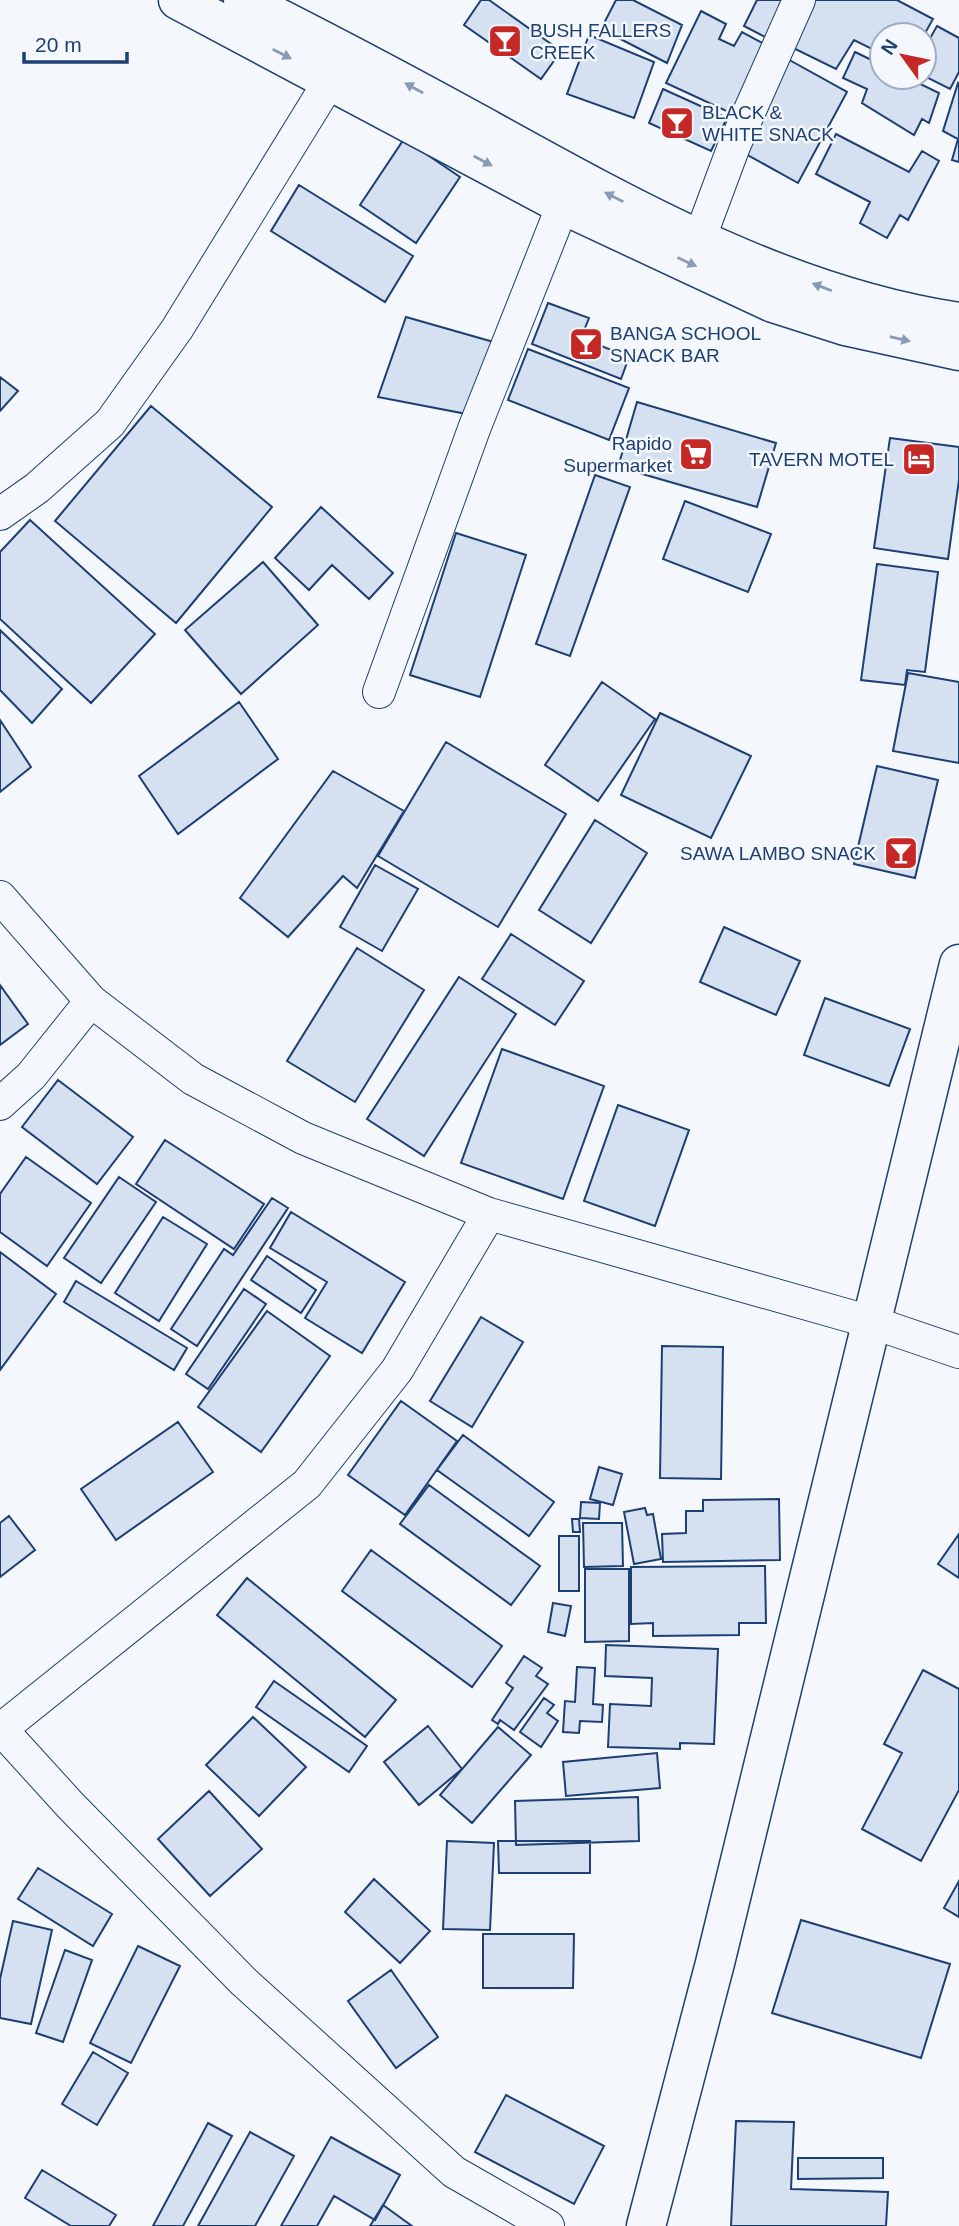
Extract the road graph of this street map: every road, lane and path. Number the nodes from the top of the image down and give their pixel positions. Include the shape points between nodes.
1 (178, 0) edge
2 (243, 0) edge
3 (799, 0) edge
4 (339, 66) junction
5 (568, 190) junction
6 (699, 240) junction
7 (959, 322) edge
8 (959, 351) edge
9 (0, 514) edge
10 (379, 692) dead end
11 (0, 897) edge
12 (959, 964) edge
13 (91, 1001) junction
14 (0, 1104) edge
15 (489, 1214) junction
16 (872, 1322) junction
17 (959, 1352) edge
18 (0, 1729) edge
19 (548, 2226) edge
20 (646, 2226) edge

1 -> 4 main road
2 - 4 main road
3 - 6 street via 734,146
4 - 5 main road
4 - 9 street via 177,329 110,422 37,488
6 -> 5 main road
5 -> 8 main road via 773,303 845,326
5 - 10 street via 474,429
7 -> 6 main road via 849,298
11 - 13 street
12 - 16 main road
13 - 14 street via 31,1076
13 - 15 street via 193,1079 291,1132
15 - 16 street
15 - 18 street via 397,1370 307,1484
16 - 17 street
16 - 20 main road via 719,1950
18 - 19 street via 264,2000 454,2172

